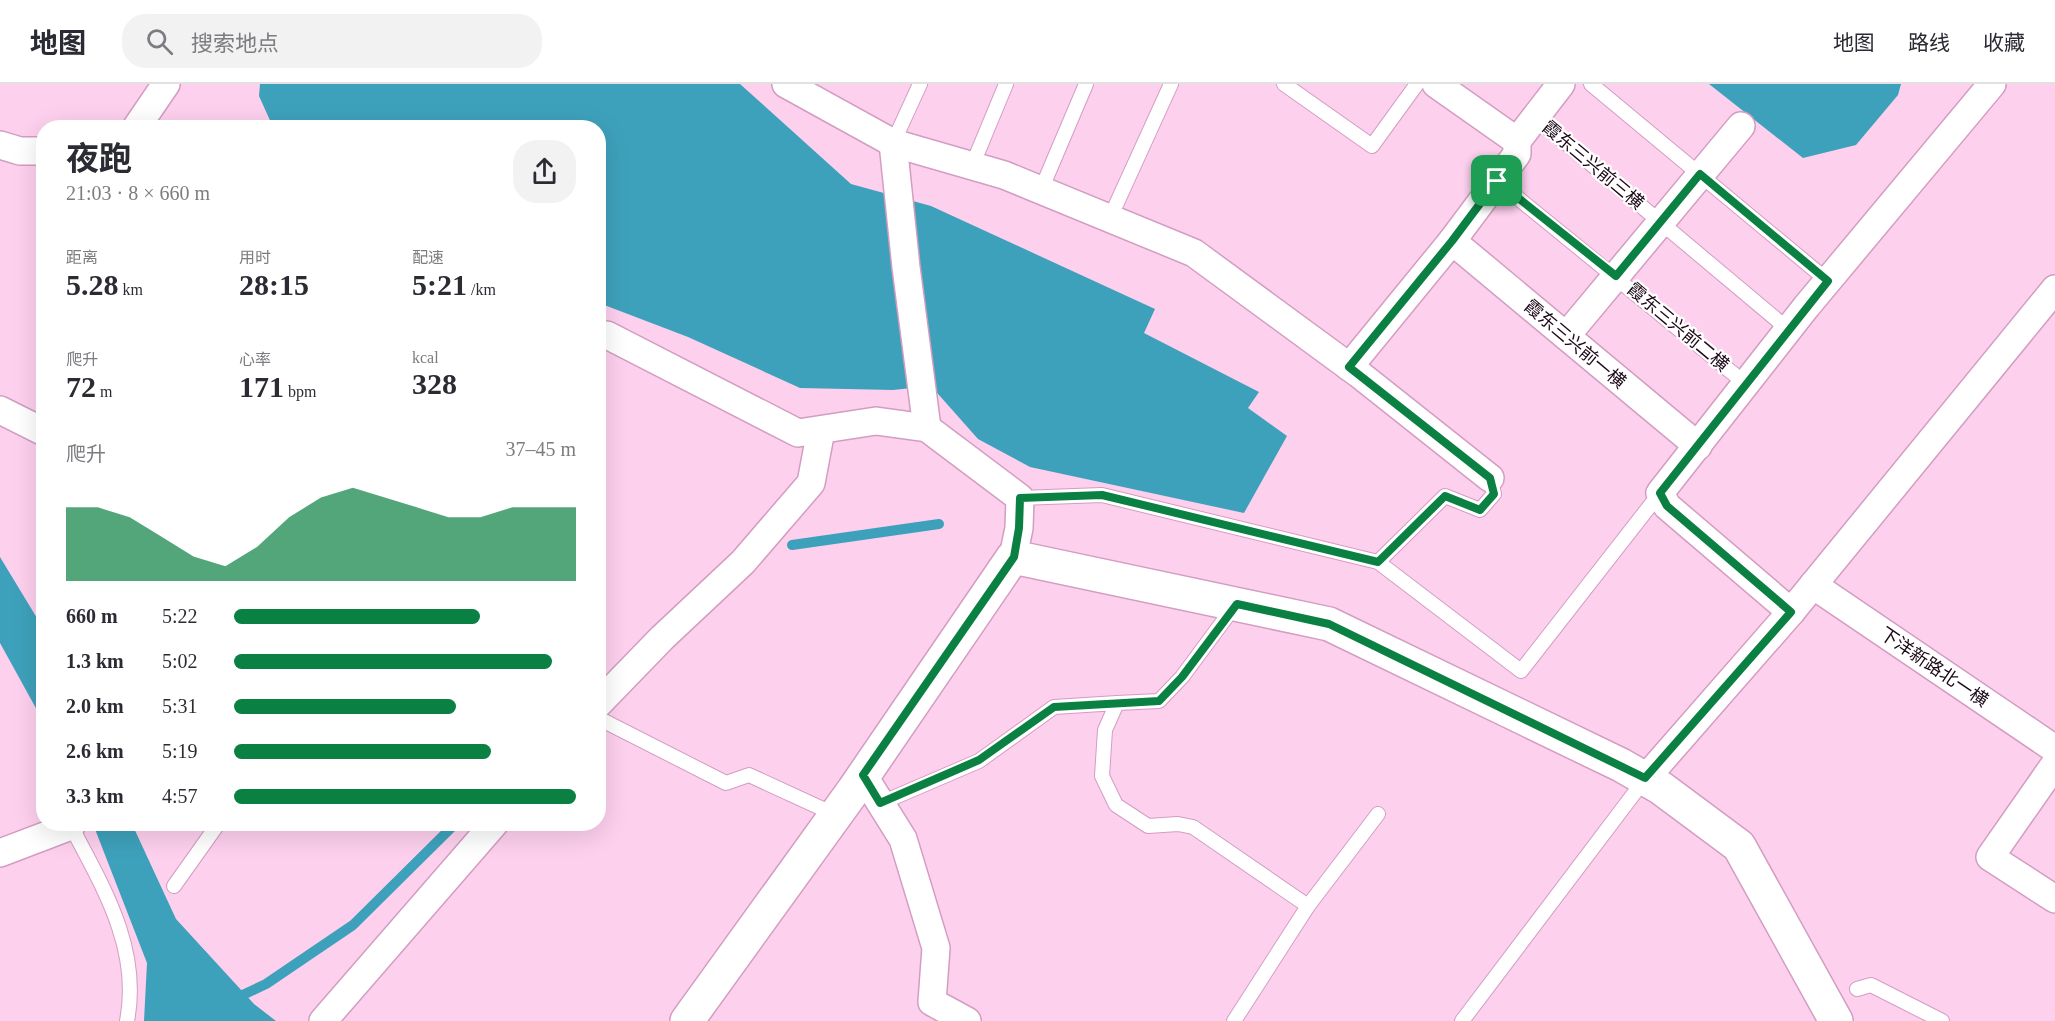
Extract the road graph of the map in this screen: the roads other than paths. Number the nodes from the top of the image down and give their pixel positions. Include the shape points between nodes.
1 (166, 84) edge
2 (786, 84) edge
3 (920, 84) edge
4 (1006, 84) edge
5 (1086, 84) edge
6 (1171, 84) edge
7 (1284, 84) edge
8 (1417, 84) edge
9 (1436, 84) edge
10 (1562, 84) edge
11 (1591, 84) edge
12 (1992, 84) edge
13 (1535, 117) junction
14 (141, 120) edge
15 (1741, 126) dead end
16 (1517, 141) junction
17 (893, 143) junction
18 (0, 145) edge
19 (36, 151) edge
20 (972, 166) junction
21 (1700, 174) junction
22 (1497, 181) junction
23 (1041, 190) junction
24 (1110, 218) junction
25 (1660, 221) junction
26 (1452, 241) junction
27 (1616, 276) junction
28 (1828, 281) junction
29 (2055, 289) edge
30 (1789, 330) junction
31 (606, 335) edge
32 (1566, 336) junction
33 (1349, 367) junction
34 (1746, 384) junction
35 (0, 410) edge
36 (36, 428) edge
37 (927, 428) junction
38 (821, 430) junction
39 (1698, 446) junction
40 (1490, 478) joint
41 (1660, 493) junction
42 (1020, 498) junction
43 (1014, 557) junction
44 (1378, 562) junction
45 (1813, 585) junction
46 (1237, 604) junction
47 (1791, 612) junction
48 (606, 696) edge
49 (1117, 704) junction
50 (606, 722) edge
51 (2055, 749) edge
52 (2055, 764) edge
53 (863, 775) junction
54 (1645, 778) junction
55 (880, 803) junction
56 (1378, 814) dead end
57 (836, 816) junction
58 (58, 831) edge
59 (74, 831) edge
60 (213, 831) edge
61 (488, 831) edge
62 (0, 853) edge
63 (174, 886) dead end
64 (2055, 899) edge
65 (1308, 906) junction
66 (1857, 989) dead end
67 (926, 1011) edge
68 (127, 1021) edge
69 (323, 1021) edge
70 (687, 1021) edge
71 (967, 1021) edge
72 (1234, 1021) edge
73 (1462, 1021) edge
74 (1836, 1021) edge
75 (1942, 1021) edge

1 - 14 street
2 - 17 street
3 - 17 lane
4 - 20 lane
5 - 23 lane
6 - 24 lane
7 - 8 lane via 1372,146
9 - 16 street
10 - 13 street
11 - 21 lane
12 - 28 street
13 - 16 street
13 - 25 lane, 霞东三兴前三横
15 - 21 street
16 - 22 street via 1517,154
17 - 20 street
17 - 37 street
18 - 19 street
20 - 23 street
21 - 25 street
21 - 28 lane
22 - 26 street
22 - 27 lane, 霞东三兴前二横
23 - 24 street
24 - 33 street via 1194,253
25 - 27 street
25 - 30 lane, 霞东三兴前三横
26 - 32 street, 霞东三兴前一横
26 - 33 street
27 - 32 street
27 - 34 lane, 霞东三兴前二横
28 - 30 street
29 - 45 street
30 - 34 street
31 - 38 street via 798,433
32 - 39 street, 霞东三兴前一横
33 - 40 street
34 - 39 street
35 - 36 street
37 - 38 street via 876,422
37 - 42 street
38 - 48 street via 811,483 742,562
39 - 41 street
40 - 44 lane via 1494,494 1480,510 1445,496
41 - 44 lane via 1521,671
41 - 47 street via 1667,506
42 - 43 street
42 - 44 lane via 1102,495
43 - 46 street
43 - 53 street
45 - 47 street
45 - 51 street, 下洋新路北一横
46 - 49 lane via 1159,701
46 - 54 street via 1329,624
47 - 54 street
49 - 55 lane via 1054,707 979,760
49 - 65 lane via 1105,730 1102,776 1116,805 1148,826 1193,827
50 - 57 lane via 726,783 749,775
52 - 64 street via 1990,857
53 - 55 street
53 - 57 street
54 - 73 lane
54 - 74 street via 1739,846
55 - 67 street via 903,839 936,948
56 - 65 lane
57 - 70 street
58 - 62 street
59 - 68 lane via 115,912 128,956
60 - 63 lane
61 - 69 street
65 - 72 lane
66 - 75 lane via 1871,985
67 - 71 street

